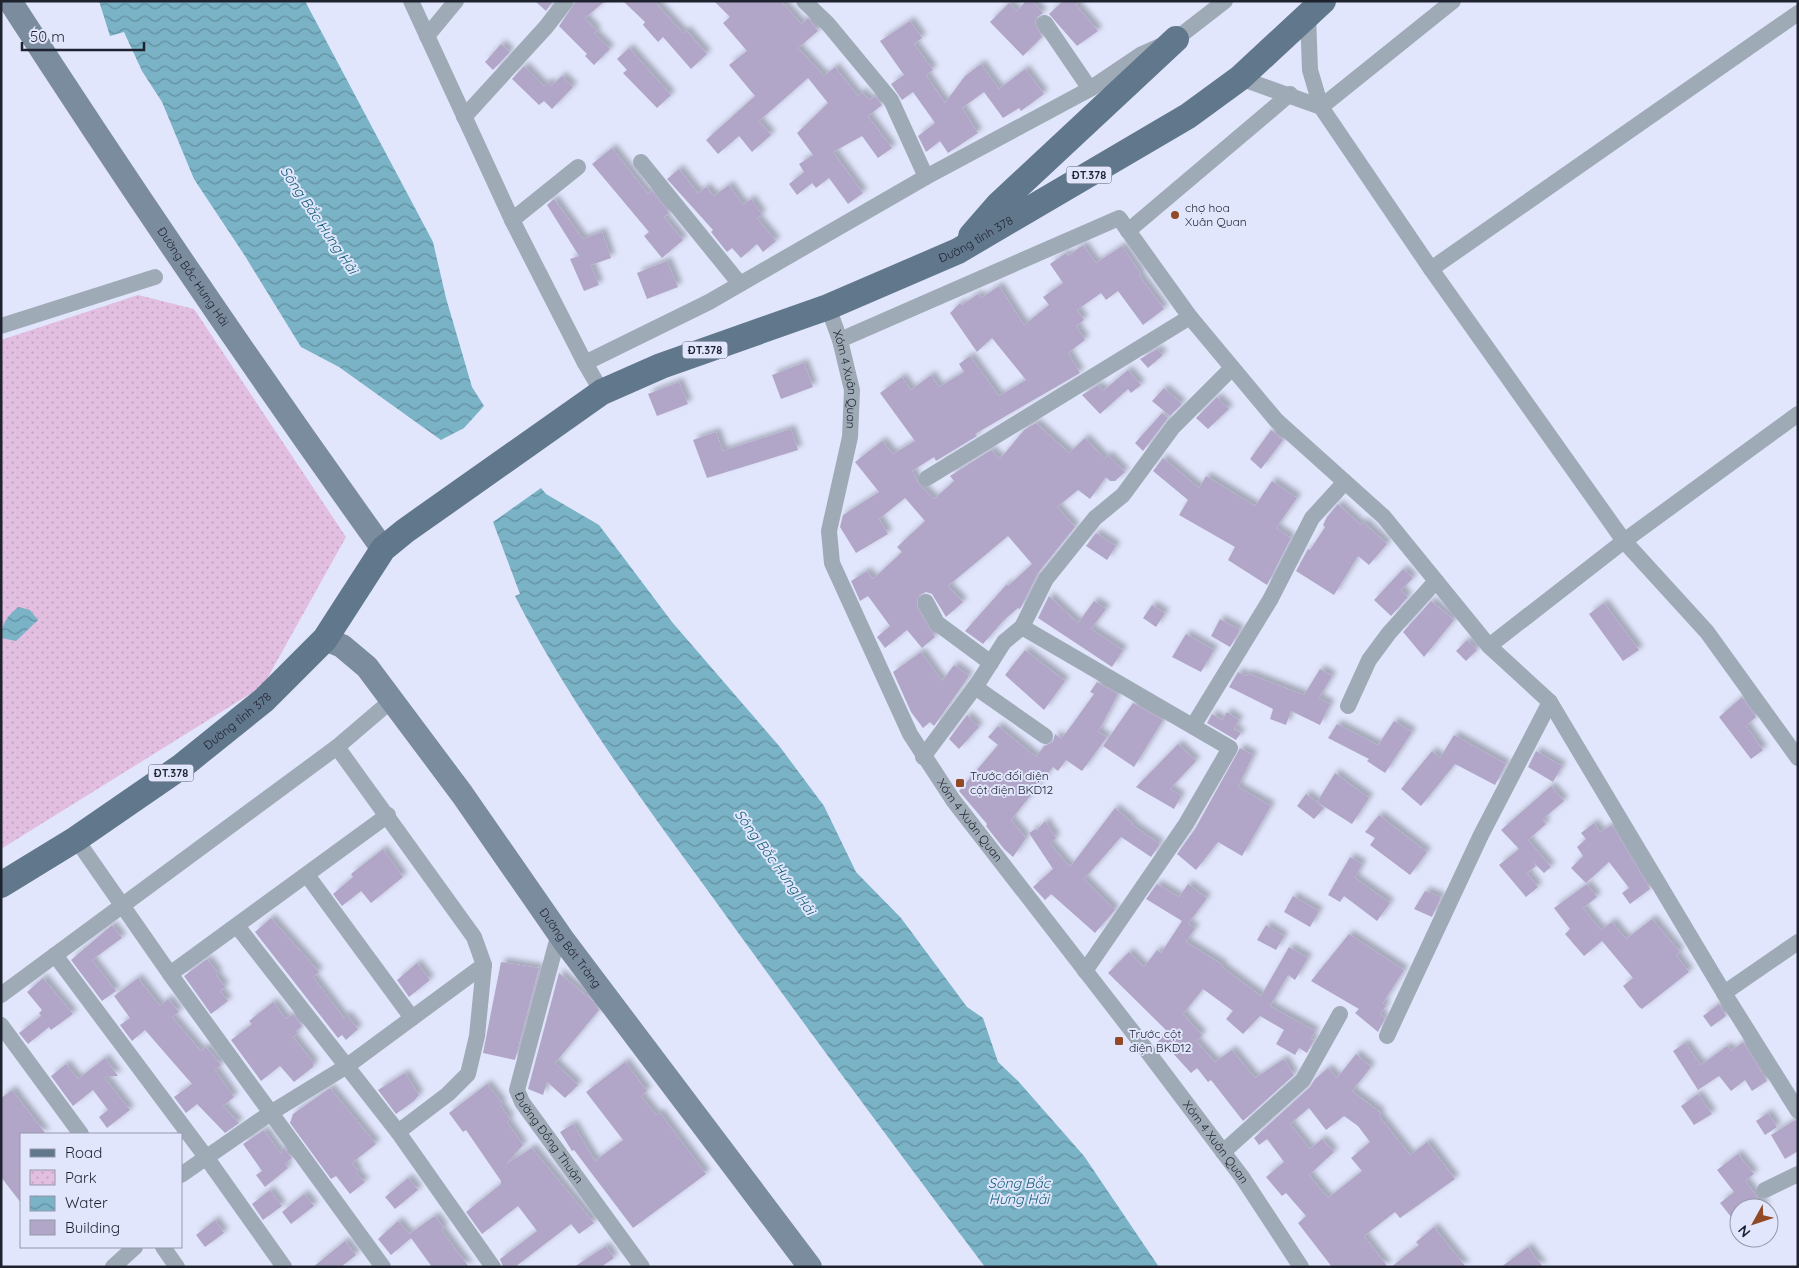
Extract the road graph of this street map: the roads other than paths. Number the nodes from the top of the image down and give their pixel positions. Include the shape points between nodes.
1 (10, 1) edge
2 (411, 1) edge
3 (456, 1) edge
4 (566, 1) edge
5 (804, 1) edge
6 (1225, 1) edge
7 (1453, 1) edge
8 (1316, 8) edge
9 (1798, 13) edge
10 (1045, 23) dead end
11 (427, 36) junction
12 (1176, 39) junction
13 (1240, 78) junction
14 (1090, 89) junction
15 (1290, 94) junction
16 (1321, 107) junction
17 (464, 117) junction
18 (641, 162) dead end
19 (578, 167) dead end
20 (926, 177) junction
21 (512, 220) junction
22 (1128, 231) junction
23 (958, 251) junction
24 (1431, 269) junction
25 (155, 277) dead end
26 (740, 284) junction
27 (828, 307) junction
28 (1190, 317) junction
29 (1, 326) edge
30 (840, 340) junction
31 (585, 363) junction
32 (1232, 368) junction
33 (595, 397) junction
34 (1798, 414) edge
35 (927, 478) dead end
36 (1345, 482) junction
37 (1624, 541) junction
38 (383, 549) junction
39 (1436, 581) junction
40 (926, 602) dead end
41 (1022, 627) junction
42 (325, 639) junction
43 (1489, 646) junction
44 (991, 662) junction
45 (975, 688) junction
46 (392, 700) junction
47 (1550, 702) junction
48 (1348, 706) dead end
49 (1193, 726) junction
50 (1045, 736) dead end
51 (337, 747) junction
52 (924, 757) junction
53 (1798, 758) edge
54 (388, 815) junction
55 (76, 839) junction
56 (307, 874) junction
57 (1, 885) edge
58 (121, 906) junction
59 (237, 926) junction
60 (559, 933) junction
61 (1798, 942) edge
62 (54, 955) junction
63 (484, 965) junction
64 (1085, 971) junction
65 (170, 974) junction
66 (1724, 993) junction
67 (1, 995) edge
68 (1340, 1014) dead end
69 (412, 1018) junction
70 (1, 1025) edge
71 (1386, 1036) dead end
72 (347, 1066) junction
73 (1798, 1111) edge
74 (272, 1112) junction
75 (398, 1132) junction
76 (80, 1133) edge
77 (1223, 1152) junction
78 (206, 1157) junction
79 (182, 1174) edge
80 (1798, 1174) edge
81 (1766, 1190) dead end
82 (134, 1248) edge
83 (164, 1248) edge
84 (113, 1267) edge
85 (177, 1267) edge
86 (284, 1267) edge
87 (383, 1267) edge
88 (492, 1267) edge
89 (642, 1267) edge
90 (810, 1267) edge
91 (1301, 1267) edge

1 - 38 street, Đường Bắc Hưng Hải via 131,188
2 - 11 street
3 - 11 street
4 - 17 street
5 - 20 street via 828,24 891,100
6 - 12 street
7 - 16 street
8 - 13 main road, Đường tỉnh 378 / ĐT.378
8 - 16 street via 1310,70
9 - 24 street
10 - 14 street
11 - 17 street
12 - 14 street via 1142,54
12 - 23 main road via 998,205
13 - 15 street
13 - 23 main road, Đường tỉnh 378 / ĐT.378 via 1142,145
14 - 20 street
15 - 16 street
15 - 22 street
16 - 24 street
17 - 21 street
18 - 26 street
19 - 21 street
20 - 26 street
21 - 31 street
22 - 28 street
22 - 30 street via 1119,218
23 - 27 main road, Đường tỉnh 378 / ĐT.378
24 - 37 street
25 - 29 street
26 - 31 street
27 - 30 street, Xóm 4 Xuân Quan
27 - 33 main road, Đường tỉnh 378 / ĐT.378 via 660,366
28 - 32 street
28 - 35 street
30 - 52 street, Xóm 4 Xuân Quan via 852,390 850,437 829,531 832,563 910,734
31 - 33 street
32 - 36 street via 1276,420
32 - 41 street via 1173,427 1123,495 1095,518 1046,579
33 - 38 main road, Đường tỉnh 378 / ĐT.378
34 - 37 street
36 - 39 street via 1384,517
36 - 49 street via 1312,518 1270,600
37 - 43 street
37 - 53 street via 1707,632
38 - 42 main road, Đường tỉnh 378 / ĐT.378
39 - 43 street
39 - 48 street via 1369,660
40 - 44 street via 936,623
41 - 44 street via 1004,642
41 - 49 street
42 - 46 street, Đường Bát Tràng via 353,654
42 - 55 main road, Đường tỉnh 378 / ĐT.378 via 264,700 182,766
43 - 47 street
44 - 45 street
45 - 50 street
45 - 52 street
46 - 51 street
46 - 60 street, Đường Bát Tràng
47 - 66 street
47 - 71 street via 1481,835
49 - 64 street via 1230,748 1186,824
51 - 54 street
51 - 58 street
52 - 64 street, Xóm 4 Xuân Quan via 964,815
54 - 56 street
54 - 63 street via 474,937
55 - 57 main road, Đường tỉnh 378 / ĐT.378
55 - 58 street
56 - 59 street
56 - 69 street
58 - 62 street
58 - 65 street
59 - 65 street
59 - 72 street
60 - 89 street, Đường Đồng Thuận via 517,1090 522,1102
60 - 90 street, Đường Bát Tràng
61 - 66 street
62 - 67 street
62 - 78 street
63 - 69 street
63 - 75 street via 477,1036 468,1074 448,1094
64 - 77 street, Xóm 4 Xuân Quan
65 - 74 street
66 - 73 street
68 - 77 street via 1303,1080
69 - 72 street
70 - 76 street
72 - 74 street
72 - 75 street
74 - 78 street
74 - 87 street
75 - 88 street
77 - 91 street, Xóm 4 Xuân Quan
78 - 79 street
78 - 86 street
80 - 81 street
82 - 84 street
83 - 85 street

